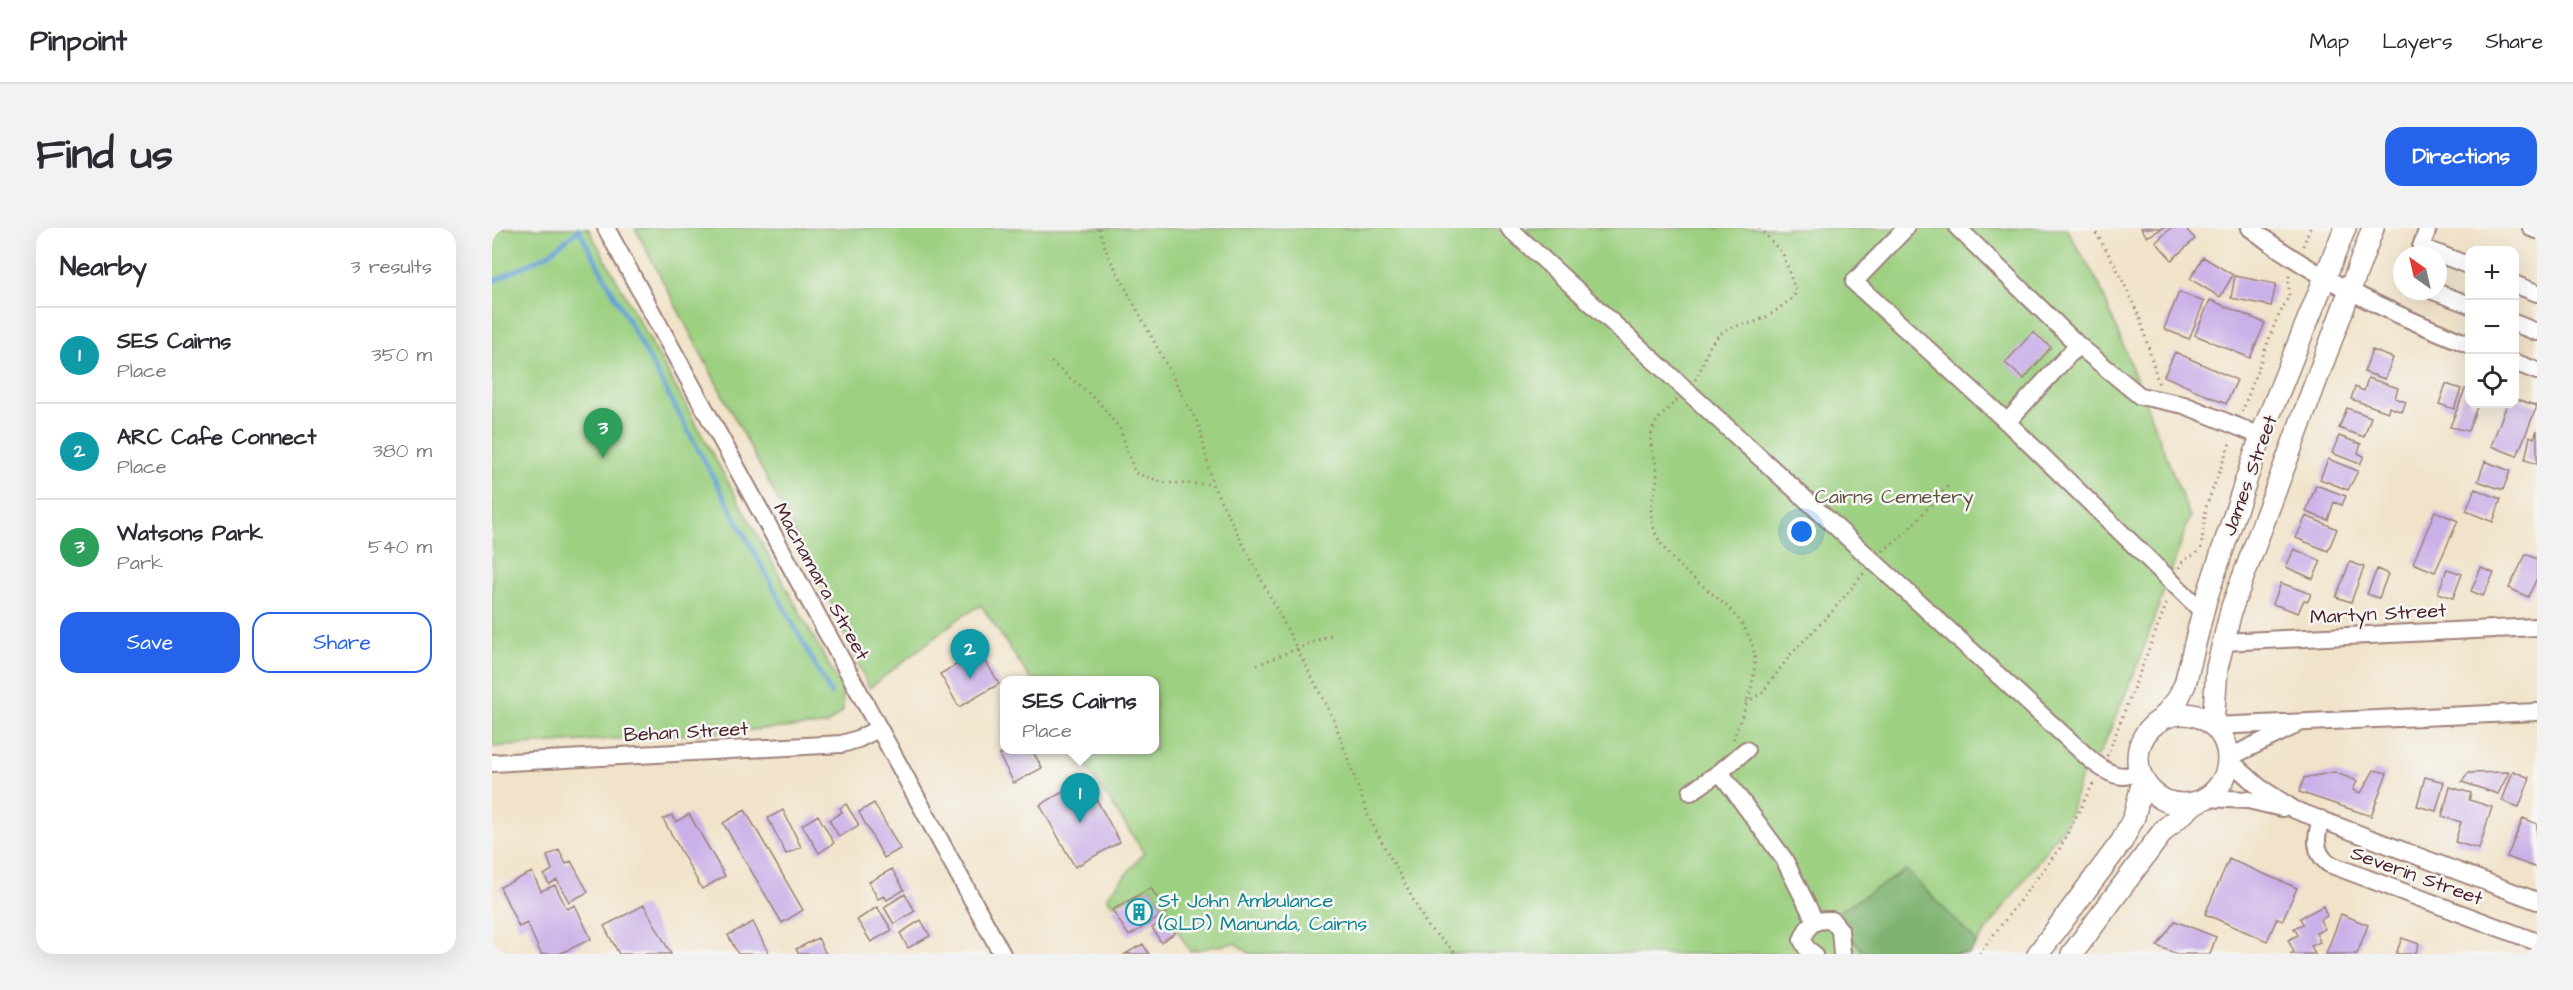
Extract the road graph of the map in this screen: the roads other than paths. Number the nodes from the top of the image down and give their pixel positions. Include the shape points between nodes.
1 (606, 228) edge
2 (1509, 228) edge
3 (1906, 228) edge
4 (1958, 228) edge
5 (2250, 228) edge
6 (2345, 228) edge
7 (2373, 228) edge
8 (2428, 228) edge
9 (2532, 228) edge
10 (2537, 230) edge
11 (2420, 246) edge
12 (2447, 260) edge
13 (2465, 265) edge
14 (2327, 276) junction
15 (2519, 286) edge
16 (2350, 291) junction
17 (2537, 292) edge
18 (2447, 296) edge
19 (2465, 303) edge
20 (2519, 325) edge
21 (2537, 332) edge
22 (2465, 343) edge
23 (2078, 345) junction
24 (2519, 364) edge
25 (2537, 371) edge
26 (2007, 422) junction
27 (2261, 436) junction
28 (2202, 612) junction
29 (2537, 627) edge
30 (2222, 642) junction
31 (2537, 711) edge
32 (2160, 721) junction
33 (2301, 724) junction
34 (2213, 725) junction
35 (878, 729) junction
36 (1738, 748) road end
37 (2228, 758) junction
38 (492, 763) edge
39 (1720, 772) junction
40 (2141, 775) junction
41 (1691, 792) dead end
42 (2201, 800) junction
43 (2295, 810) junction
44 (2320, 819) junction
45 (2537, 901) edge
46 (1815, 921) junction
47 (2537, 942) edge
48 (1002, 954) edge
49 (1814, 954) edge
50 (1842, 954) edge
51 (2038, 954) edge
52 (2072, 954) edge

1 - 35 street, Macnamara Street
2 - 40 street via 2102,768 2120,776
3 - 26 street via 1854,282
4 - 23 street
5 - 14 street
6 - 14 main road, James Street
7 - 16 main road, James Street
8 - 11 street
9 - 10 street
12 - 13 street
14 - 16 street
14 - 27 main road, James Street
15 - 17 street
16 - 22 street
16 - 30 main road, James Street via 2242,577
18 - 19 street
20 - 21 street
23 - 26 street
23 - 27 street via 2140,396 2184,405
24 - 25 street
26 - 28 street
27 - 28 main road, James Street
28 - 32 main road, James Street via 2185,684
29 - 30 street, Martyn Street
30 - 34 main road, James Street
31 - 33 street
32 - 34 main road via 2183,714
32 - 40 main road via 2140,746
33 - 34 street
33 - 37 street
34 - 37 main road via 2224,740
35 - 38 street, Behan Street via 842,744
35 - 48 street, Macnamara Street
36 - 39 street
37 - 42 main road via 2222,782
37 - 43 street, Severin Street via 2259,787
39 - 41 street
39 - 46 street via 1784,859
40 - 42 main road via 2151,791 2162,799 2175,804
40 - 51 main road via 2134,817 2127,831
42 - 43 street, Severin Street via 2248,800
42 - 52 main road via 2164,830
43 - 44 street, Severin Street
44 - 45 street, Severin Street
44 - 47 street, Severin Street via 2316,842 2329,864
46 - 49 street via 1807,927 1802,940
46 - 50 street via 1832,920 1840,930

